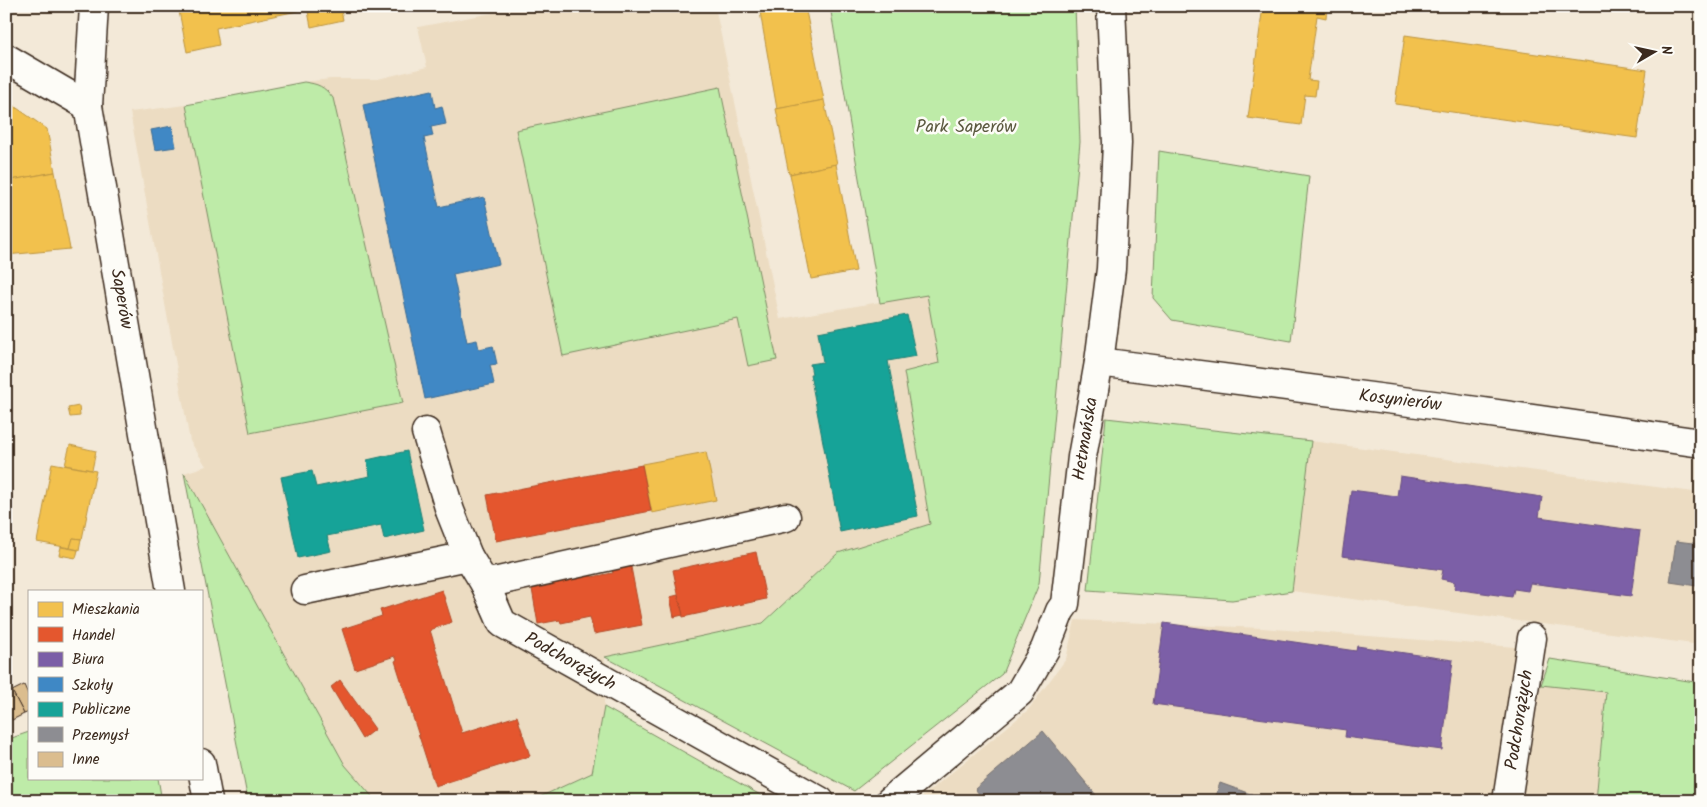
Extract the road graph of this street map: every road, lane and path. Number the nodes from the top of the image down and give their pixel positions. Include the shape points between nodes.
1 (94, 6) edge
2 (1111, 6) edge
3 (6, 58) edge
4 (88, 106) junction
5 (1099, 362) junction
6 (426, 432) dead end
7 (1701, 443) edge
8 (786, 517) dead end
9 (468, 556) junction
10 (485, 584) junction
11 (171, 590) edge
12 (305, 590) dead end
13 (1532, 638) dead end
14 (202, 768) edge
15 (208, 801) edge
16 (820, 801) edge
17 (890, 801) edge
18 (1507, 801) edge

1 - 4 street, Saperów
2 - 5 street, Hetmańska via 1117,143 1111,269
3 - 4 street
4 - 11 street, Saperów
5 - 7 street, Kosynierów
5 - 17 street, Hetmańska via 1082,457 1065,604 1045,649 1020,692
6 - 9 street, Podchorążych via 450,511
8 - 10 street
9 - 10 street, Podchorążych
9 - 12 street
10 - 16 street, Podchorążych via 502,623
13 - 18 street, Podchorążych
14 - 15 street

